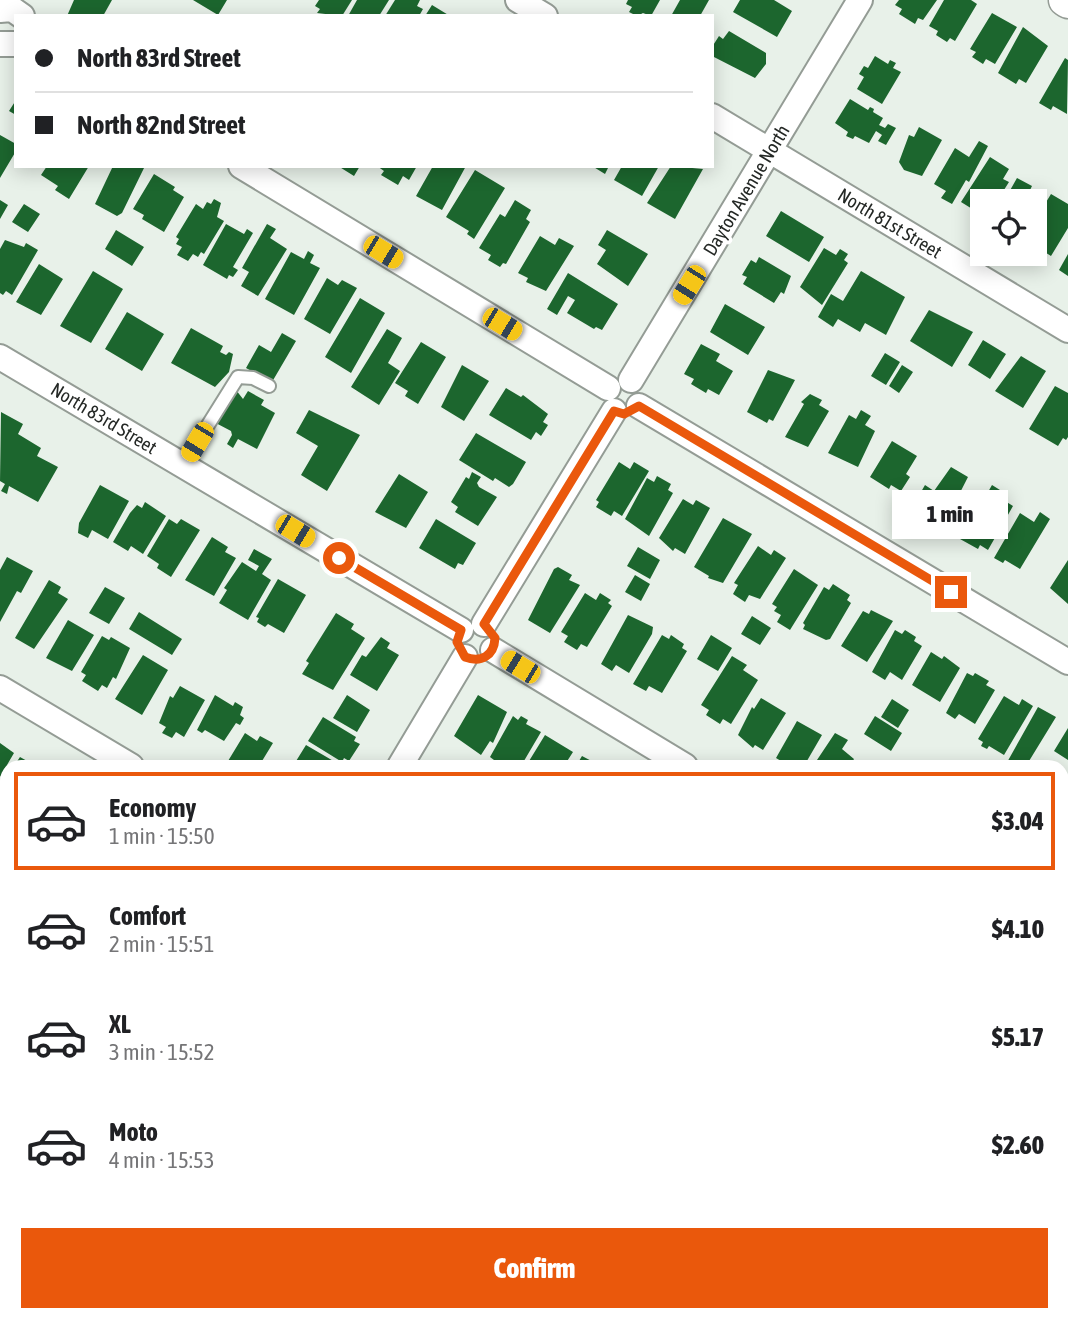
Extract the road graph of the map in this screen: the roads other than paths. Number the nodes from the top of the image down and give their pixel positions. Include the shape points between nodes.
1 (518, 0) edge
2 (860, 0) edge
3 (542, 14) edge
4 (714, 117) edge
5 (771, 152) junction
6 (244, 168) edge
7 (1068, 330) edge
8 (0, 356) edge
9 (269, 386) dead end
10 (618, 393) junction
11 (183, 465) junction
12 (473, 627) junction
13 (493, 650) junction
14 (465, 657) junction
15 (1068, 662) edge
16 (0, 688) edge
17 (121, 760) edge
18 (404, 760) edge
19 (675, 760) edge

1 - 3 street
2 - 5 street, Dayton Avenue North
4 - 5 street, North 81st Street
5 - 7 street, North 81st Street
5 - 10 street, Dayton Avenue North
6 - 10 street
8 - 11 street, North 83rd Street
9 - 11 lane via 238,377
10 - 12 street, Dayton Avenue North
10 - 15 street via 641,390 639,406
11 - 12 street, North 83rd Street
12 - 13 street via 495,638
12 - 14 street via 457,642
13 - 14 street via 479,660
13 - 19 street
14 - 18 street
16 - 17 street

